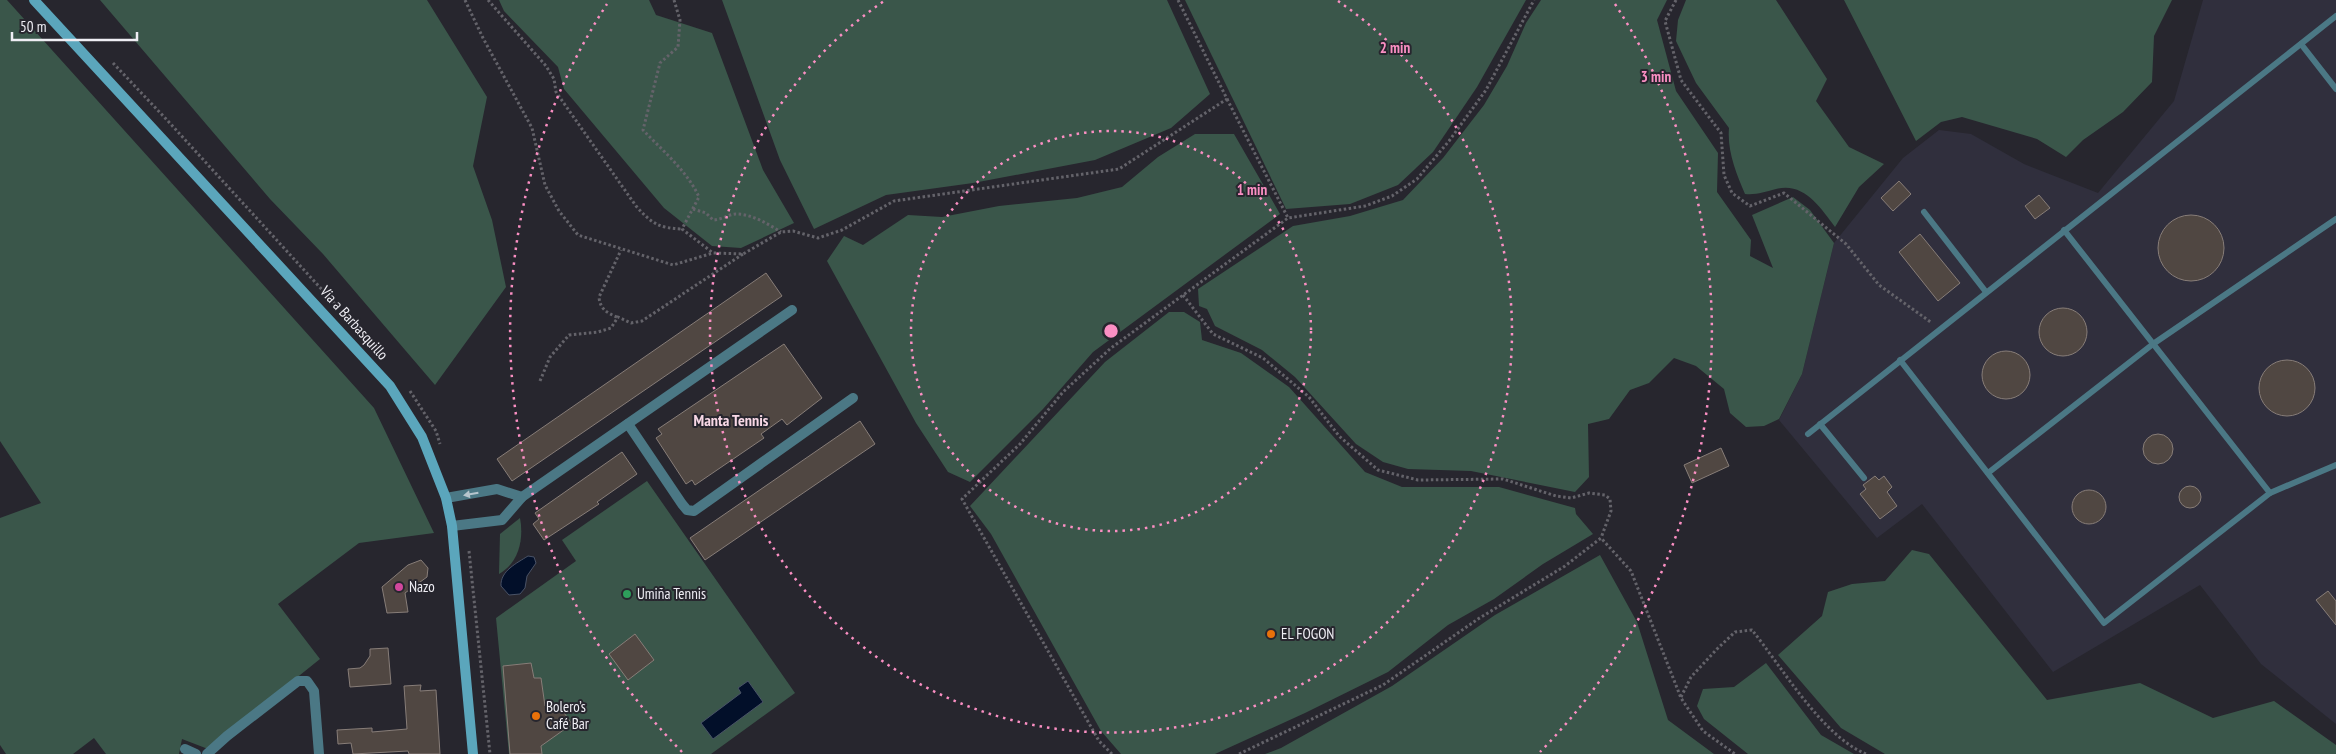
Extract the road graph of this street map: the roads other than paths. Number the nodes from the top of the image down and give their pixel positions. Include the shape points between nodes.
1 (34, 0) edge
2 (2336, 16) edge
3 (2301, 44) junction
4 (2336, 89) edge
5 (1924, 212) dead end
6 (2336, 218) edge
7 (2064, 230) junction
8 (1986, 292) junction
9 (792, 310) dead end
10 (2153, 344) junction
11 (1900, 360) junction
12 (852, 398) dead end
13 (628, 424) junction
14 (1820, 424) junction
15 (1808, 434) dead end
16 (2336, 465) edge
17 (1988, 474) junction
18 (1864, 478) dead end
19 (2270, 493) junction
20 (522, 497) junction
21 (446, 498) junction
22 (452, 526) junction
23 (185, 749) dead end
24 (196, 754) edge
25 (207, 754) edge
26 (319, 754) edge
27 (473, 754) edge

1 - 21 main road, Via a Barbasquillo via 390,386 422,437
2 - 3 lane
3 - 4 lane
3 - 7 lane
5 - 8 lane
6 - 10 lane
7 - 8 lane
7 - 10 lane
8 - 11 lane
9 - 13 street
10 - 17 lane
10 - 19 lane
11 - 14 lane
11 - 17 lane
12 - 13 street via 694,511 687,510 682,504
13 - 20 street
14 - 15 lane
14 - 18 lane
16 - 19 lane
17 - 19 lane via 2104,623
20 -> 21 street via 497,489
20 - 22 street via 502,520
21 - 22 main road, Via a Barbasquillo
22 - 27 main road, Via a Barbasquillo
23 - 24 street
25 - 26 street via 298,681 307,681 314,691

